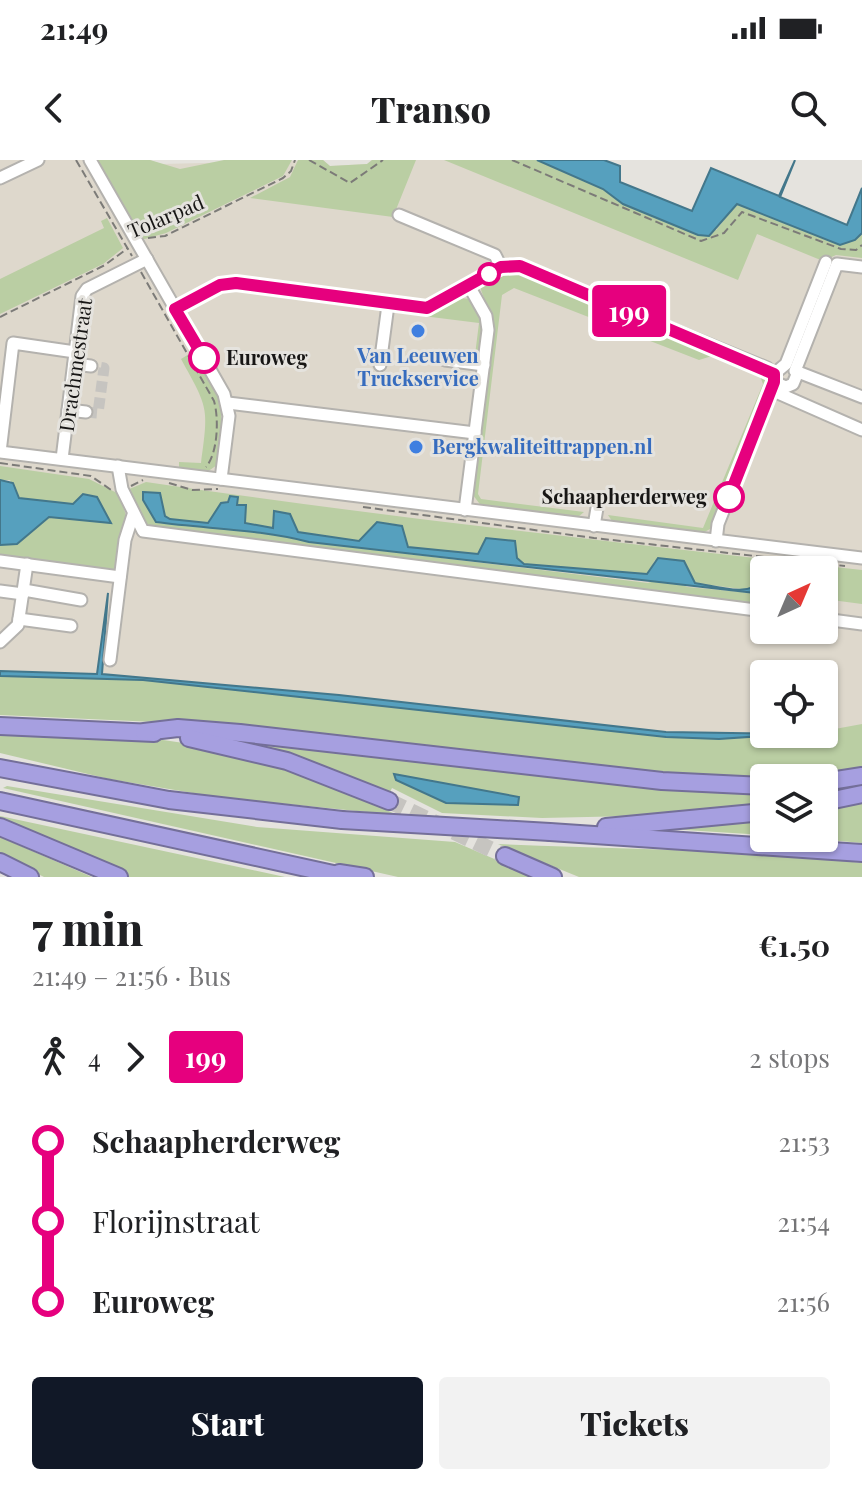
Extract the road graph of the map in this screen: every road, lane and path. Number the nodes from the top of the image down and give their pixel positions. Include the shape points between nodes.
1 (38, 160) edge
2 (76, 160) edge
3 (90, 160) edge
4 (295, 160) edge
5 (309, 160) edge
6 (383, 160) edge
7 (512, 160) edge
8 (0, 178) edge
9 (399, 215) dead end
10 (862, 245) edge
11 (133, 246) junction
12 (142, 262) junction
13 (826, 262) dead end
14 (501, 267) junction
15 (862, 267) edge
16 (469, 286) junction
17 (388, 305) junction
18 (175, 309) junction
19 (0, 317) edge
20 (6, 353) edge
21 (74, 358) junction
22 (445, 360) dead end
23 (380, 365) dead end
24 (484, 365) junction
25 (91, 366) dead end
26 (798, 372) junction
27 (773, 382) junction
28 (862, 397) edge
29 (228, 403) junction
30 (68, 410) junction
31 (86, 412) dead end
32 (862, 430) edge
33 (1, 433) edge
34 (475, 433) junction
35 (0, 452) edge
36 (62, 459) junction
37 (118, 466) junction
38 (194, 476) junction
39 (221, 479) junction
40 (598, 502) dead end
41 (355, 506) dead end
42 (465, 510) junction
43 (133, 515) junction
44 (594, 526) junction
45 (716, 541) junction
46 (862, 558) edge
47 (0, 561) edge
48 (27, 564) junction
49 (847, 566) dead end
50 (120, 577) junction
51 (0, 591) edge
52 (23, 592) junction
53 (81, 600) dead end
54 (750, 609) edge
55 (19, 619) junction
56 (838, 620) edge
57 (862, 624) edge
58 (71, 626) dead end
59 (0, 642) edge
60 (110, 660) dead end
61 (0, 726) edge
62 (144, 732) junction
63 (0, 768) edge
64 (862, 776) edge
65 (838, 780) edge
66 (750, 785) edge
67 (862, 794) edge
68 (838, 799) edge
69 (0, 801) edge
70 (389, 801) tunnel mouth
71 (750, 813) edge
72 (0, 827) edge
73 (550, 832) junction
74 (862, 853) edge
75 (505, 856) tunnel mouth
76 (0, 862) edge
77 (325, 871) junction
78 (30, 877) edge
79 (119, 877) edge
80 (347, 877) edge
81 (365, 877) edge
82 (553, 877) edge

1 - 8 street
2 - 11 path
3 - 11 street
4 - 11 path, Tolarpad via 283,178 165,236
5 - 6 path via 350,183
7 - 10 path via 701,241 724,233 742,212 841,249
9 - 14 street via 495,255
11 - 12 street
11 - 12 path
11 - 19 path, Tolarpad
12 - 18 street
12 - 21 street, Drachmestraat via 82,296
12 - 38 path via 216,406 212,458
13 - 27 street via 786,364
14 - 16 street
14 - 27 street via 527,269
15 - 26 street via 837,264
16 - 17 street via 436,306
16 - 24 street via 487,323
17 - 18 street via 236,283 220,285
17 - 23 street
18 - 29 street
20 - 21 street via 13,343
20 - 33 street
21 - 25 street
21 - 30 street, Drachmestraat
22 - 24 street
24 - 34 street
26 - 27 street via 786,387
26 - 28 street
27 - 32 street
27 - 45 street
29 - 34 street
29 - 39 street
30 - 31 street
30 - 36 street, Drachmestraat
33 - 35 street
34 - 42 street
35 - 36 street
36 - 37 street
37 - 38 street
37 - 43 street
38 - 39 street
39 - 42 street
40 - 44 street
41 - 49 path
42 - 44 street
43 - 50 street
43 - 54 street via 143,531 167,535
44 - 45 street
45 - 46 street
47 - 48 street
48 - 50 street
48 - 52 street
50 - 60 street
51 - 52 street
52 - 53 street
52 - 55 street
55 - 58 street
55 - 59 street
56 - 57 street
61 - 62 highway
62 - 66 highway via 178,728 240,733 662,781
62 - 70 highway via 247,750
63 - 73 highway, bridge via 169,800 342,820
64 - 65 highway
67 - 68 highway
69 - 77 highway
71 - 73 highway
72 - 79 highway
73 - 74 highway
75 - 82 highway
76 - 78 highway
77 - 80 highway
77 - 81 highway

